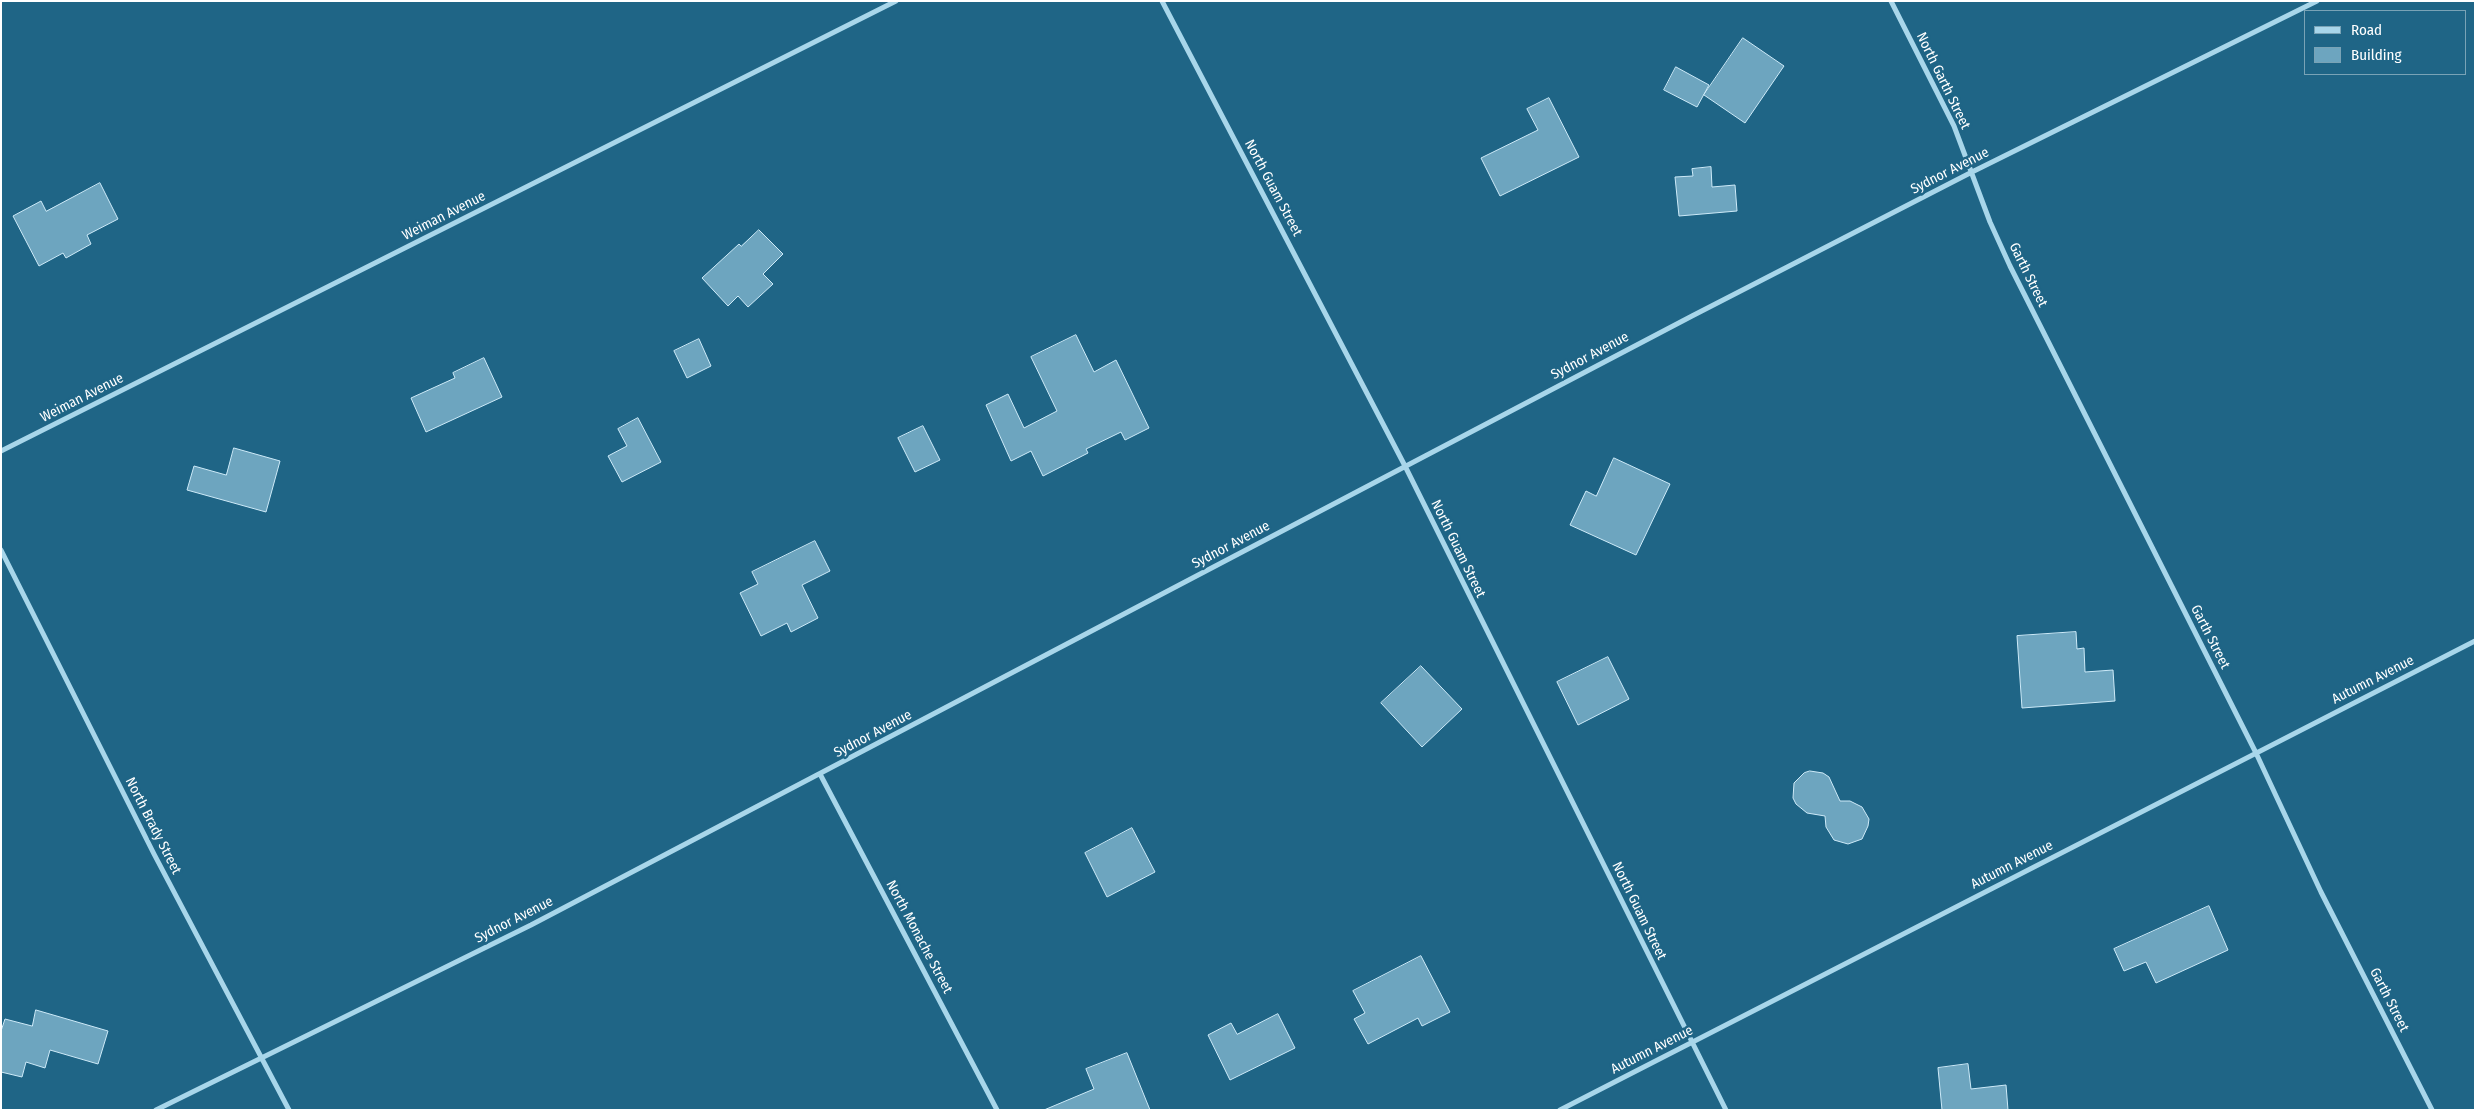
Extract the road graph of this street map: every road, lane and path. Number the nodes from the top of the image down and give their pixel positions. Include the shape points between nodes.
1 (896, 1) edge
2 (1162, 1) edge
3 (1891, 1) edge
4 (2317, 1) edge
5 (1972, 172) junction
6 (1, 451) edge
7 (1405, 466) junction
8 (1, 550) edge
9 (2475, 641) edge
10 (2256, 753) junction
11 (820, 774) junction
12 (1692, 1042) junction
13 (261, 1056) junction
14 (156, 1110) edge
15 (289, 1110) edge
16 (998, 1110) edge
17 (1560, 1110) edge
18 (1726, 1110) edge
19 (2432, 1110) edge

1 - 6 street, Weiman Avenue
2 - 7 street, North Guam Street
3 - 5 street, North Garth Street via 1954,126
4 - 5 street, Sydnor Avenue
5 - 7 street, Sydnor Avenue
5 - 10 street, Garth Street via 2010,266
7 - 11 street, Sydnor Avenue
7 - 12 street, North Guam Street
8 - 13 street, North Brady Street via 154,854
9 - 10 street, Autumn Avenue
10 - 12 street, Autumn Avenue
10 - 19 street, Garth Street via 2321,892
11 - 13 street, Sydnor Avenue via 531,925
11 - 16 street, North Monache Street
12 - 17 street, Autumn Avenue
12 - 18 street, North Guam Street
13 - 14 street, Sydnor Avenue
13 - 15 street, North Brady Street

